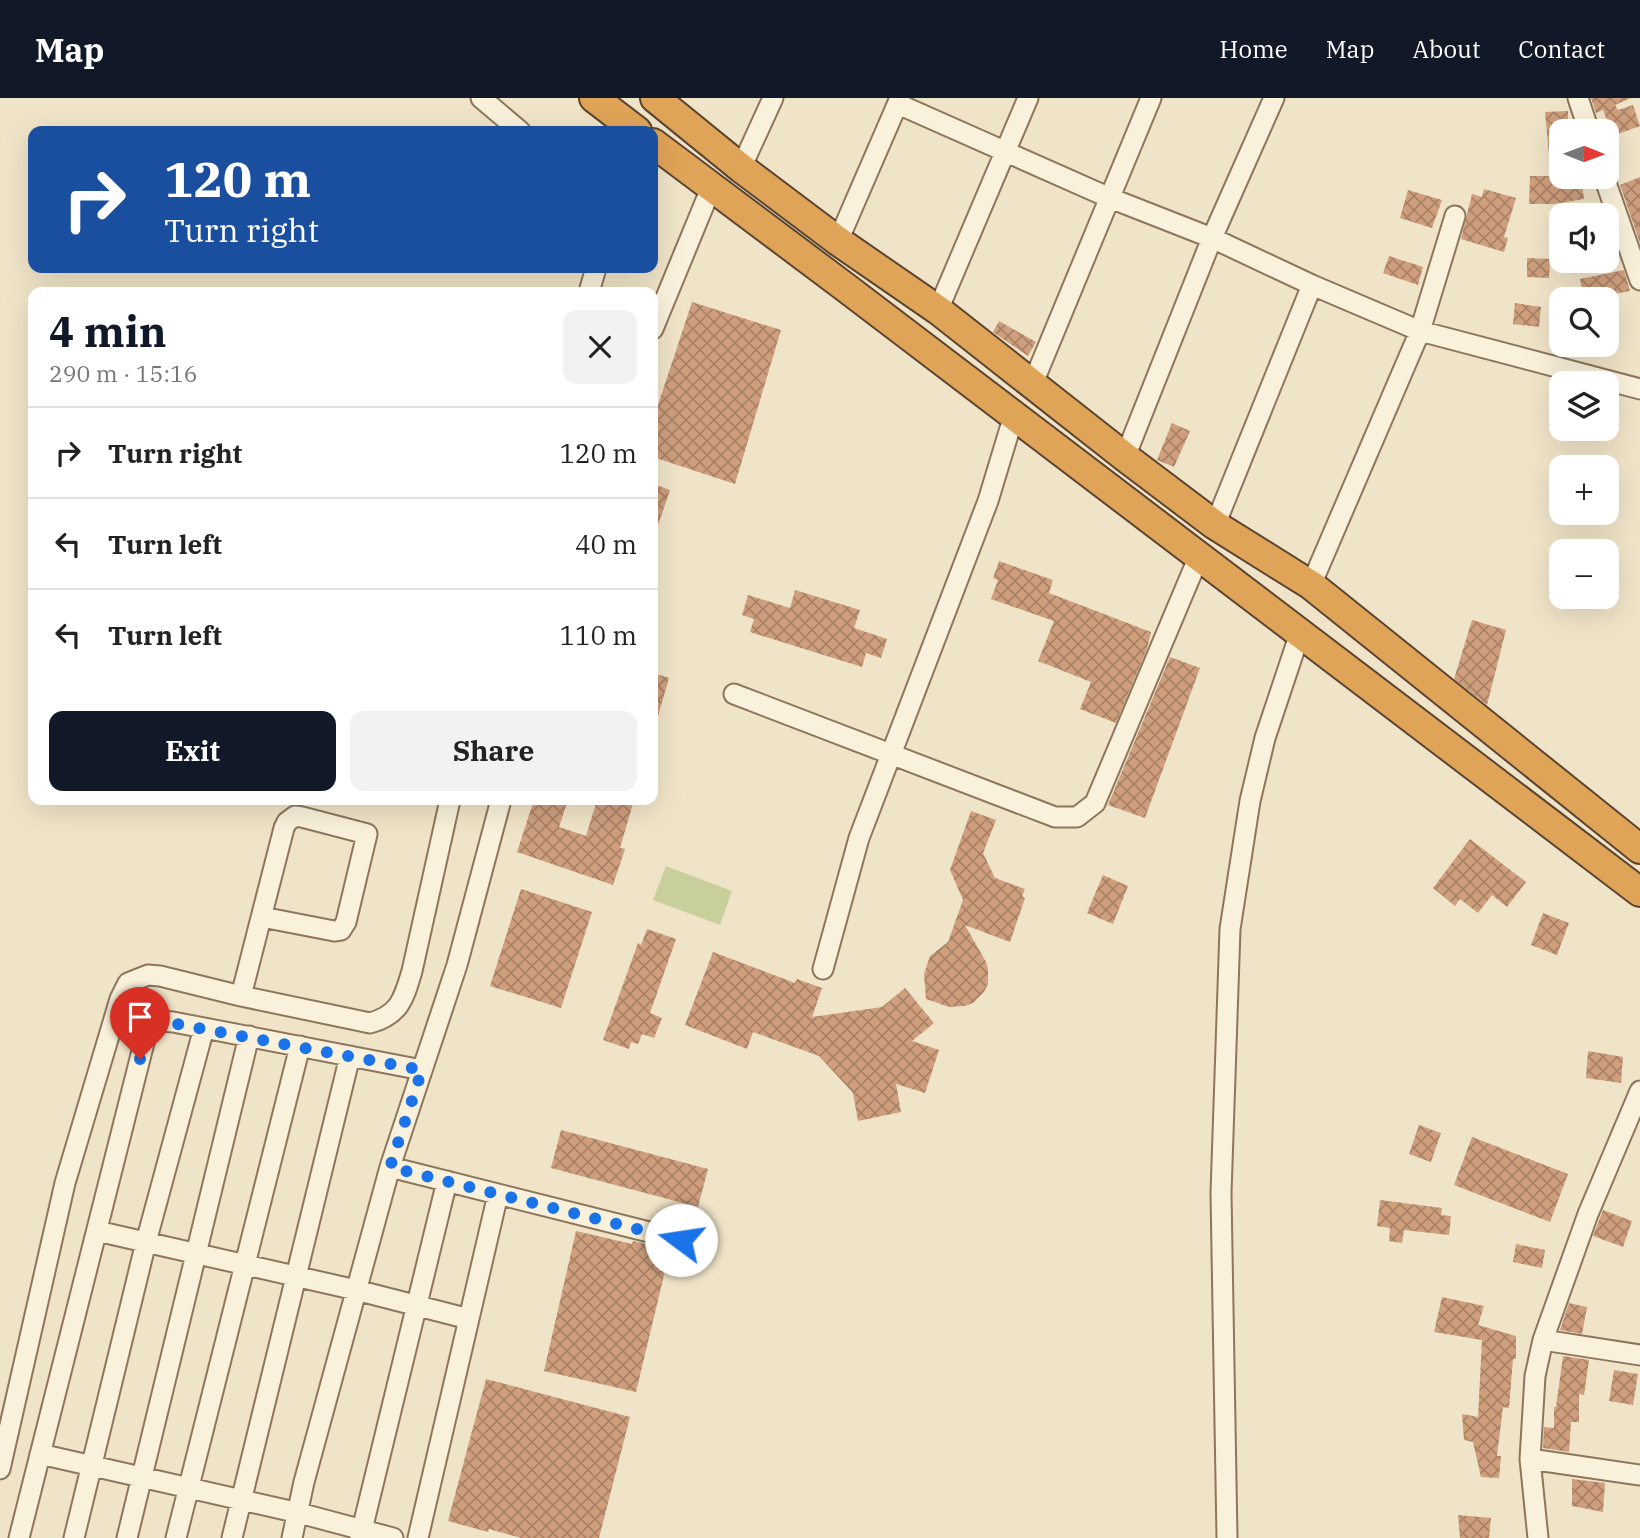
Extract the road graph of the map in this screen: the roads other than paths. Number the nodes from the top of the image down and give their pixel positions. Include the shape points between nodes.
1 (481, 98) edge
2 (594, 98) edge
3 (773, 98) edge
4 (1028, 98) edge
5 (1152, 98) edge
6 (1274, 98) edge
7 (1578, 98) edge
8 (659, 99) edge
9 (899, 101) edge
10 (1585, 119) edge
11 (514, 126) edge
12 (630, 126) edge
13 (658, 147) edge
14 (1006, 152) junction
15 (741, 168) junction
16 (710, 188) junction
17 (1609, 189) edge
18 (1110, 198) junction
19 (1455, 216) dead end
20 (1212, 238) junction
21 (838, 241) junction
22 (1634, 246) edge
23 (1640, 280) edge
24 (1312, 285) junction
25 (937, 310) junction
26 (658, 317) edge
27 (1420, 331) junction
28 (1033, 383) junction
29 (1640, 388) edge
30 (1014, 415) junction
31 (1125, 457) junction
32 (1215, 525) junction
33 (1199, 556) junction
34 (1311, 585) junction
35 (1300, 633) junction
36 (734, 694) dead end
37 (892, 755) junction
38 (449, 805) edge
39 (500, 805) edge
40 (1640, 849) edge
41 (1640, 892) edge
42 (262, 917) junction
43 (823, 969) dead end
44 (241, 996) junction
45 (204, 1028) junction
46 (249, 1037) junction
47 (300, 1046) junction
48 (350, 1056) junction
49 (422, 1070) junction
50 (1640, 1091) edge
51 (390, 1167) junction
52 (447, 1181) junction
53 (498, 1194) junction
54 (97, 1231) junction
55 (681, 1240) dead end
56 (146, 1242) junction
57 (196, 1254) junction
58 (245, 1265) junction
59 (296, 1276) junction
60 (356, 1290) junction
61 (417, 1305) junction
62 (469, 1319) junction
63 (1543, 1340) junction
64 (1640, 1355) edge
65 (40, 1454) junction
66 (1530, 1459) junction
67 (93, 1466) junction
68 (0, 1469) edge
69 (1640, 1475) edge
70 (142, 1477) junction
71 (188, 1488) junction
72 (241, 1500) junction
73 (299, 1513) junction
74 (361, 1534) edge
75 (19, 1538) edge
76 (75, 1538) edge
77 (127, 1538) edge
78 (176, 1538) edge
79 (232, 1538) edge
80 (292, 1538) edge
81 (393, 1538) edge
82 (418, 1538) edge
83 (1227, 1538) edge
84 (1538, 1538) edge

1 - 11 street
2 - 12 highway
3 - 15 street
4 - 14 street
5 - 18 street
6 - 20 street
7 - 10 street
8 - 15 highway
9 - 14 street
9 - 21 street
13 - 16 highway
14 - 18 street
14 - 25 street
15 - 21 highway
16 - 26 street
16 - 30 highway
17 - 22 street
18 - 20 street
18 - 28 street
19 - 27 street
20 - 24 street
20 - 31 street
21 - 25 highway
22 - 23 street
24 - 27 street
24 - 32 street
25 - 28 highway
27 - 29 street
27 - 34 street
28 - 31 highway
30 - 33 highway
30 - 37 street via 988,501
31 - 32 highway
32 - 34 highway
33 - 35 highway
33 - 37 street via 1095,803 1077,817 1055,817
34 - 40 highway
35 - 41 highway
35 - 83 street via 1265,738 1250,801 1230,929 1221,1193
36 - 37 street
37 - 43 street via 859,838
38 - 44 street via 412,971 404,998 386,1019 370,1023
39 - 49 street via 457,965
42 - 42 street via 341,930 367,834 290,818
42 - 44 street
44 - 68 street via 160,976 148,975 128,983 65,1183
45 - 46 street
45 - 54 street via 161,1021 151,1024
45 - 56 street
46 - 47 street
46 - 57 street
47 - 48 street
47 - 58 street
48 - 49 street
48 - 59 street
49 - 51 street
50 - 63 street via 1588,1214
51 - 52 street
51 - 60 street
52 - 53 street
52 - 61 street
53 - 55 street
53 - 62 street
54 - 56 street
54 - 65 street
56 - 57 street
56 - 67 street
57 - 58 street
57 - 70 street
58 - 59 street
58 - 71 street
59 - 60 street
59 - 72 street
60 - 61 street
60 - 73 street
61 - 62 street
61 - 74 street
62 - 82 street
63 - 64 street
63 - 66 street via 1535,1376
65 - 67 street
65 - 75 street
66 - 69 street
66 - 84 street
67 - 70 street
67 - 76 street
70 - 71 street
70 - 77 street
71 - 72 street
71 - 78 street
72 - 73 street
72 - 79 street
73 - 74 street
73 - 80 street
74 - 81 street

